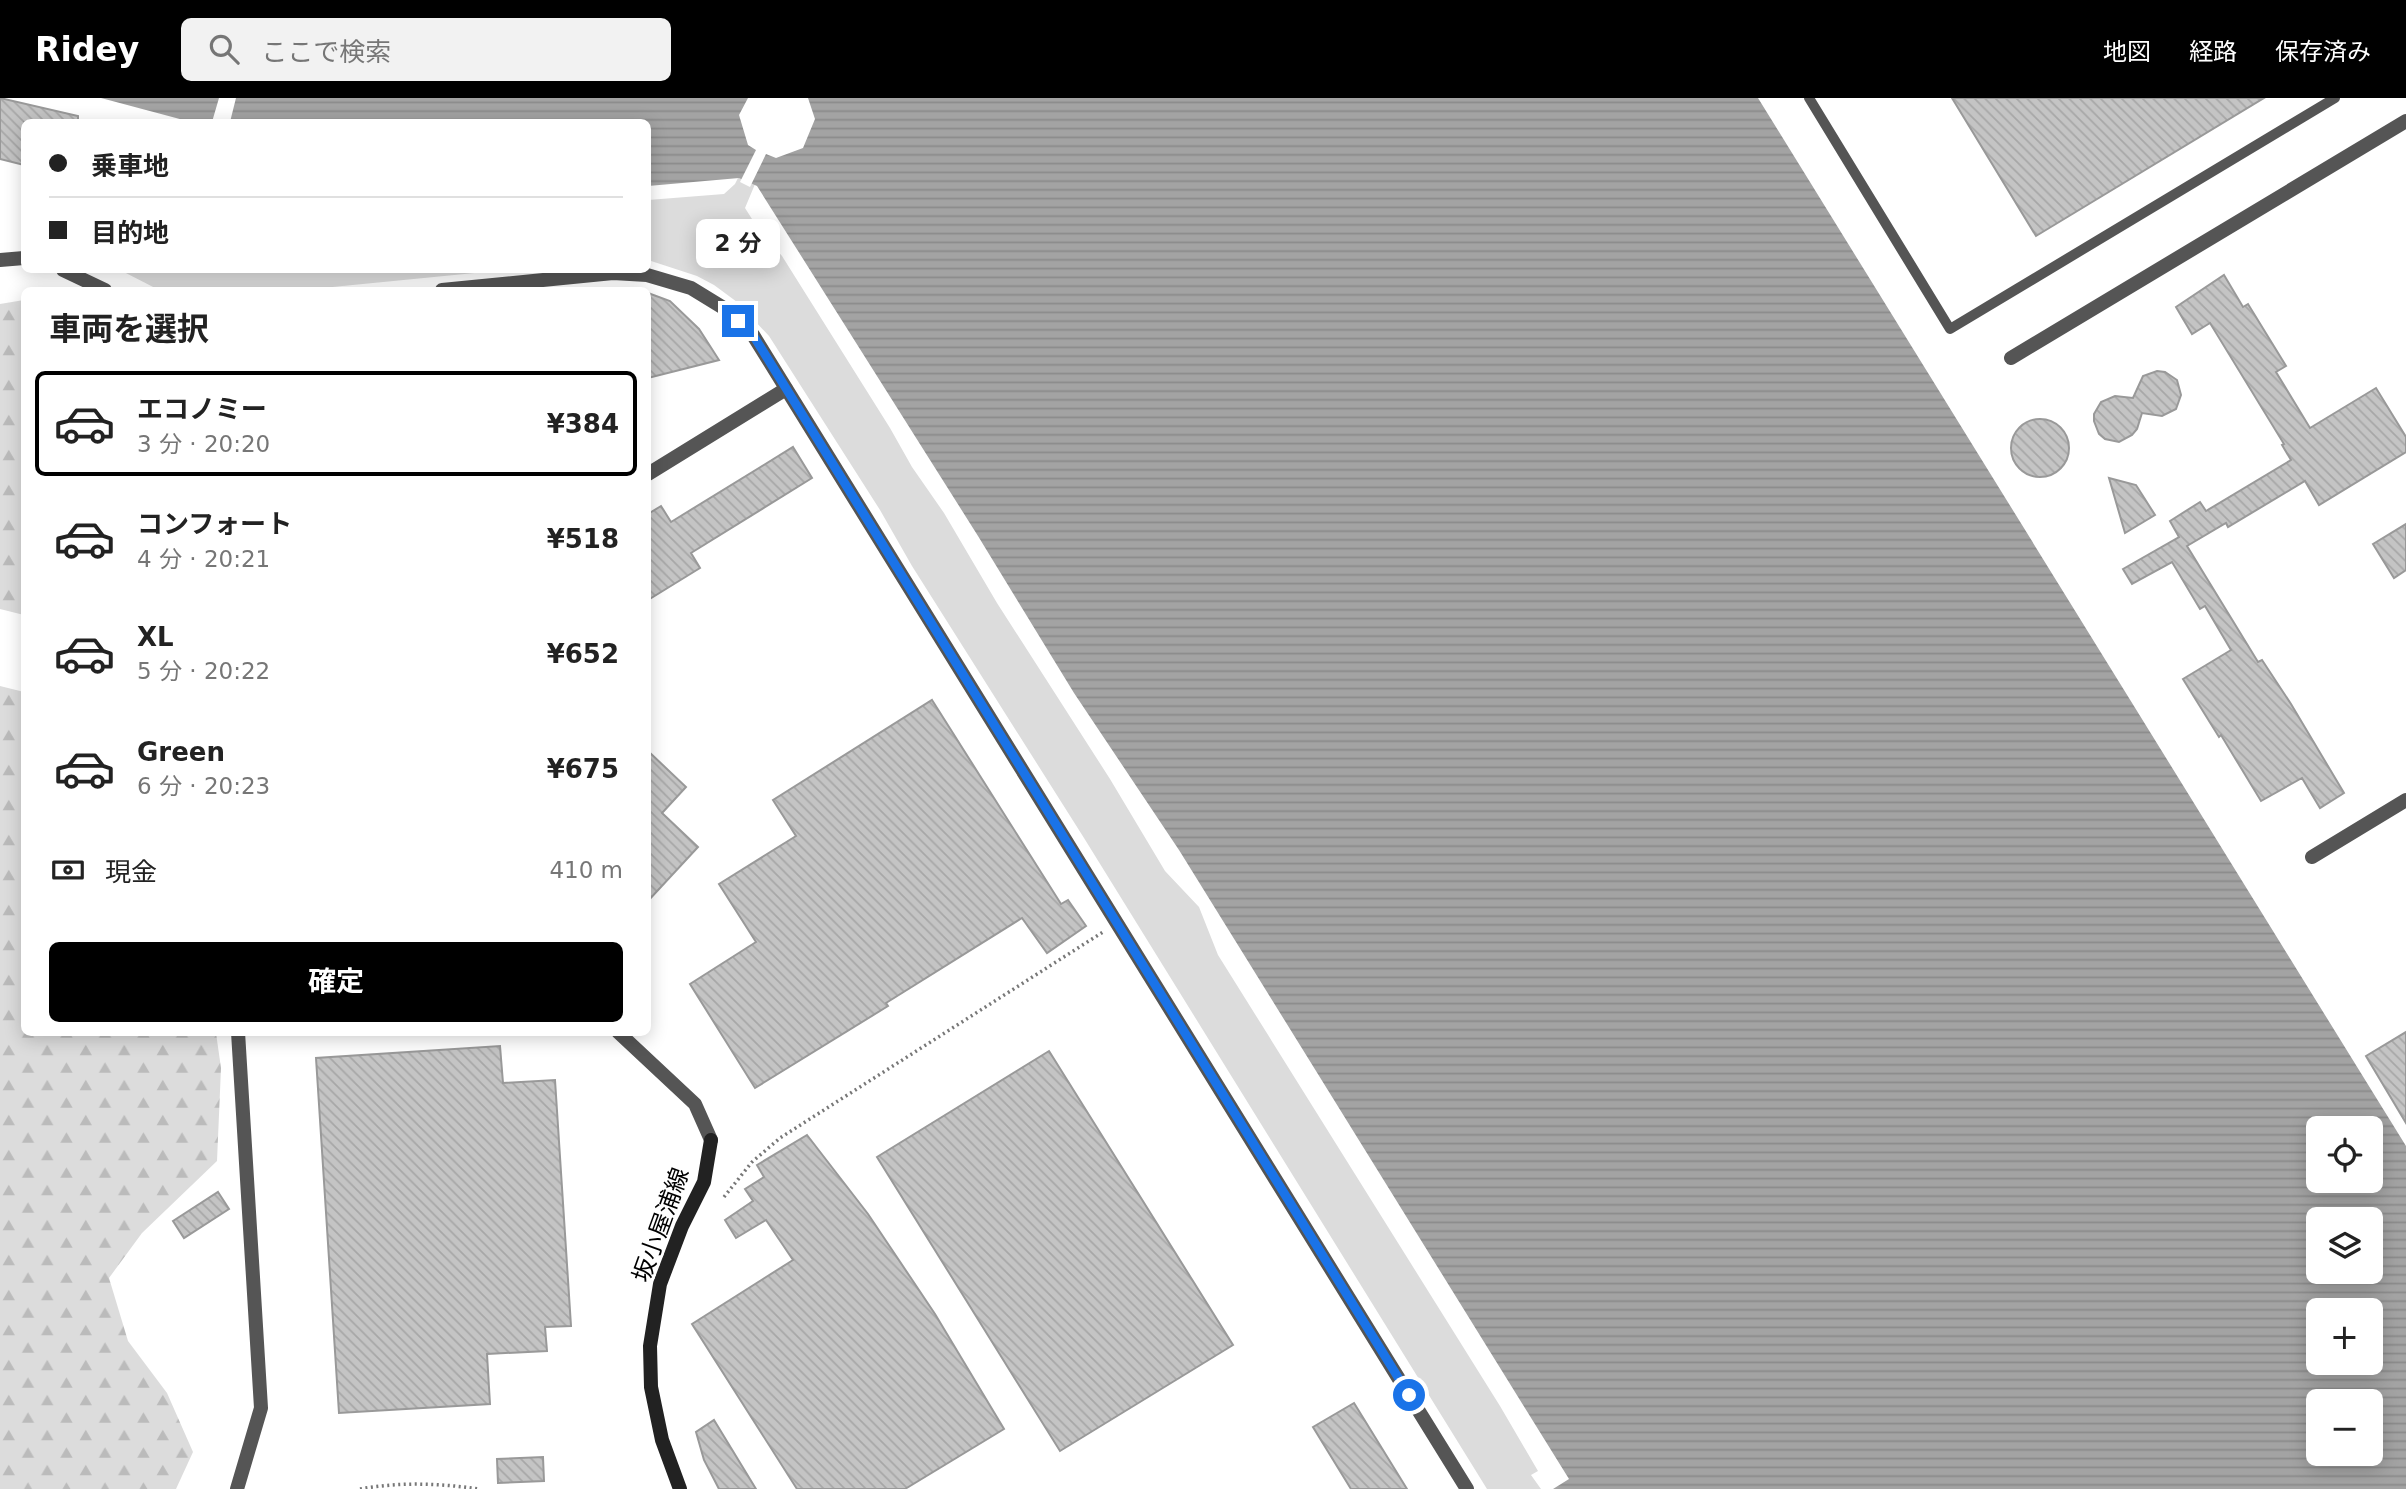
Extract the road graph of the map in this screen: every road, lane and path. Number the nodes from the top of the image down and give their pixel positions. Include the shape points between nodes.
1 (1809, 98) edge
2 (2335, 98) edge
3 (2406, 121) edge
4 (21, 258) edge
5 (0, 260) edge
6 (69, 273) edge
7 (613, 273) edge
8 (613, 273) edge
9 (99, 287) edge
10 (472, 287) edge
11 (2011, 358) dead end
12 (786, 389) junction
13 (651, 472) edge
14 (2406, 800) edge
15 (2312, 857) dead end
16 (1116, 923) junction
17 (238, 1036) edge
18 (622, 1036) edge
19 (711, 1140) joint
20 (724, 1197) dead end
21 (237, 1489) edge
22 (360, 1489) edge
23 (478, 1489) edge
24 (680, 1489) edge
25 (1467, 1489) edge

1 - 2 lane via 1950,329
3 - 11 street
4 - 5 street
6 - 9 street
7 - 10 street
8 - 12 street via 647,275 691,288 722,307 753,335
12 - 13 street
12 - 16 street
14 - 15 street
16 - 20 path via 780,1138 751,1162
16 - 25 street
17 - 21 street via 261,1408
18 - 19 street via 695,1104
19 - 24 main road, 坂小屋浦線 via 704,1182 681,1226 660,1284 650,1346 651,1387 662,1440
22 - 23 path via 396,1484

